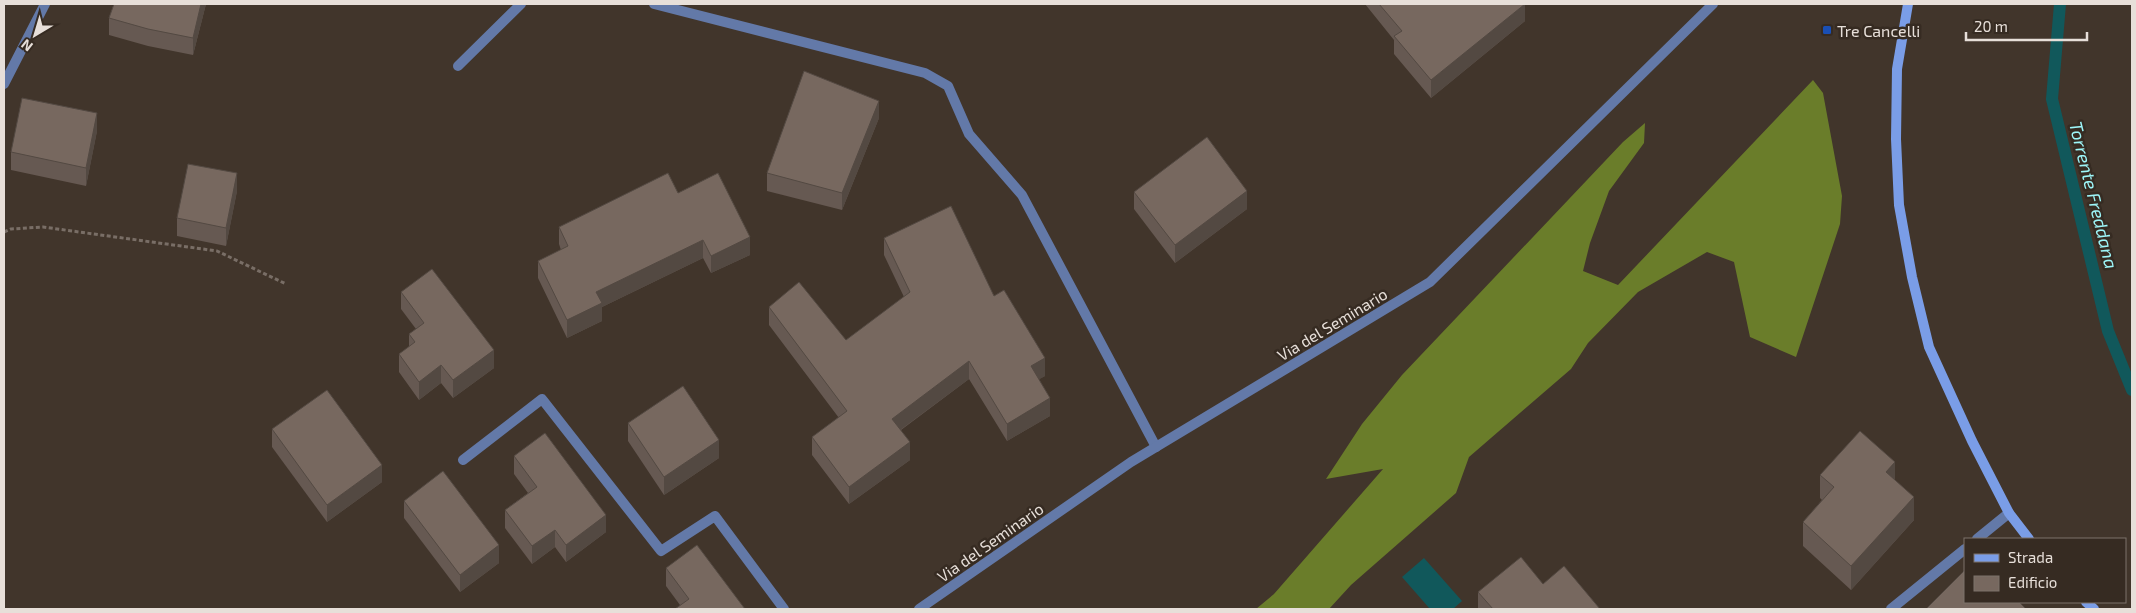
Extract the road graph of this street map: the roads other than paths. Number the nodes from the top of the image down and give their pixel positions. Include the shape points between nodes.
1 (45, 4) edge
2 (521, 4) edge
3 (654, 4) edge
4 (1713, 4) edge
5 (1908, 4) edge
6 (458, 66) dead end
7 (4, 84) edge
8 (1156, 447) junction
9 (463, 460) dead end
10 (2009, 513) junction
11 (1978, 538) edge
12 (2028, 538) edge
13 (1964, 550) edge
14 (784, 609) edge
15 (919, 609) edge
16 (1891, 609) edge

1 - 7 street
2 - 6 street
3 - 8 street via 924,72 948,86 970,134 1022,195
4 - 8 street, Via del Seminario via 1430,282
5 - 10 main road via 1897,70 1896,139 1899,205 1912,277 1929,347
8 - 15 street, Via del Seminario
9 - 14 street via 542,399 661,551 715,516
10 - 11 street
10 - 12 main road
13 - 16 street

